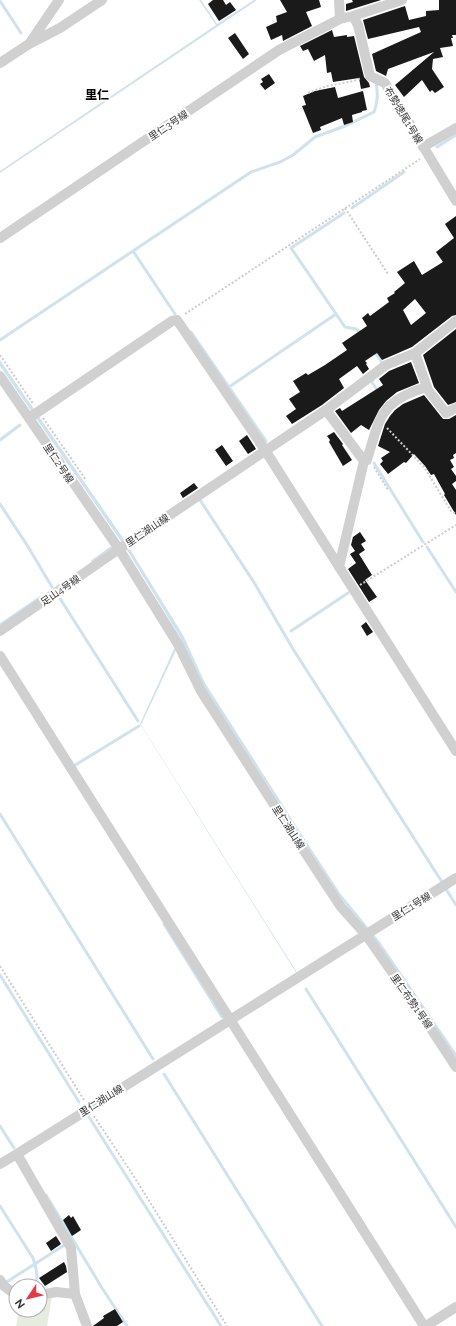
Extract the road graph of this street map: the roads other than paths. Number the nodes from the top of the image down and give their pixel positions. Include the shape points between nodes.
1 (59, 0) edge
2 (102, 0) edge
3 (339, 0) edge
4 (402, 0) edge
5 (353, 16) junction
6 (340, 19) junction
7 (29, 44) junction
8 (0, 63) edge
9 (456, 128) edge
10 (425, 151) junction
11 (456, 201) edge
12 (0, 238) edge
13 (456, 321) edge
14 (414, 353) junction
15 (0, 376) edge
16 (427, 387) junction
17 (456, 408) edge
18 (326, 410) junction
19 (29, 418) junction
20 (265, 450) junction
21 (366, 460) junction
22 (119, 549) junction
23 (339, 567) junction
24 (0, 631) edge
25 (0, 656) edge
26 (456, 751) edge
27 (456, 878) edge
28 (366, 935) junction
29 (230, 1020) junction
30 (456, 1067) edge
31 (17, 1154) junction
32 (0, 1164) edge
33 (0, 1280) edge
34 (8, 1289) edge
35 (48, 1294) edge
36 (75, 1294) junction
37 (456, 1307) edge
38 (87, 1326) edge
39 (425, 1326) edge

1 - 7 street
2 - 7 street via 60,28
3 - 6 street
4 - 5 street
5 - 6 street
5 - 10 street, 布勢徳尾1号線 via 358,25 369,75 385,83
6 - 12 street, 里仁3号線 via 279,50
7 - 8 street
9 - 10 street
10 - 11 street, 布勢徳尾1号線
13 - 14 street, 里仁湖山線
14 - 16 street
14 - 18 street, 里仁湖山線 via 386,365
15 - 19 street, 里仁2号線
16 - 17 street via 446,413
16 - 21 street via 392,403 379,421
18 - 20 street, 里仁湖山線
18 - 21 street
19 - 20 street via 177,320
19 - 22 street, 里仁2号線
20 - 22 street, 里仁湖山線
20 - 23 street
21 - 23 street
22 - 24 street, 足山4号線
22 - 28 street, 里仁湖山線 via 178,644 201,691 341,907
23 - 26 street
25 - 29 street
27 - 28 street, 里仁1号線
28 - 29 street, 里仁湖山線
28 - 30 street, 里仁布勢1号線
29 - 31 street, 里仁湖山線
29 - 39 street
31 - 32 street, 里仁湖山線
31 - 36 street via 72,1248
33 - 34 street
35 - 36 street
36 - 38 street
37 - 39 street

